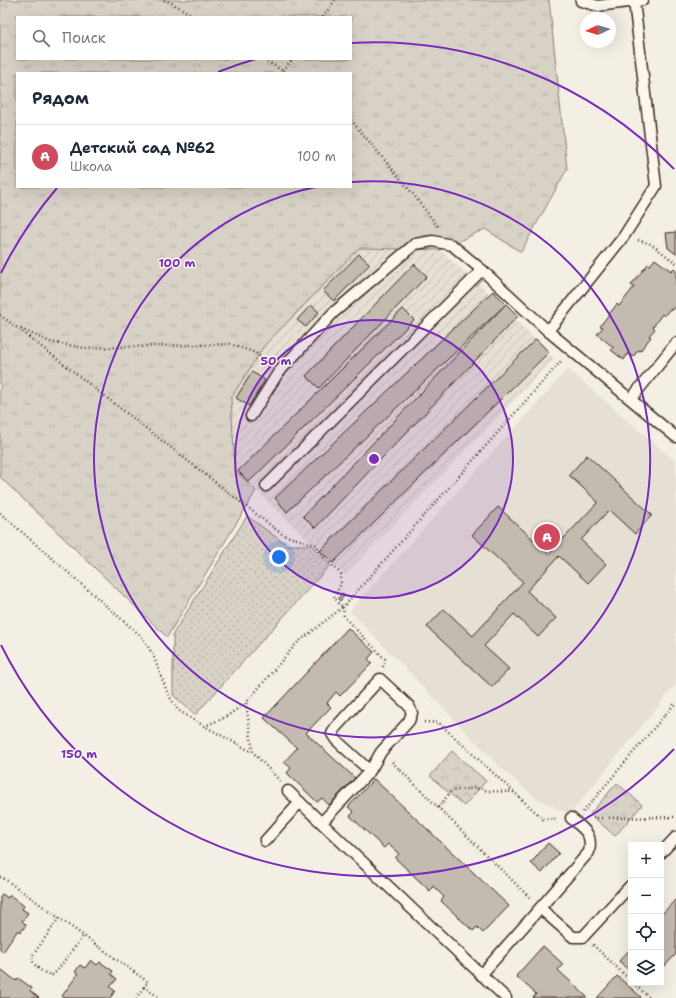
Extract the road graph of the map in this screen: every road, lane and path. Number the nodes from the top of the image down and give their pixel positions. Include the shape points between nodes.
1 (164, 0) edge
2 (335, 0) edge
3 (581, 0) edge
4 (638, 1) edge
5 (193, 16) edge
6 (324, 16) edge
7 (266, 60) edge
8 (291, 60) edge
9 (285, 72) edge
10 (352, 121) edge
11 (624, 236) junction
12 (452, 245) junction
13 (676, 263) edge
14 (482, 270) junction
15 (0, 315) edge
16 (16, 327) junction
17 (548, 331) junction
18 (676, 343) edge
19 (572, 350) junction
20 (278, 373) junction
21 (631, 399) junction
22 (251, 416) dead end
23 (676, 437) edge
24 (266, 486) dead end
25 (0, 513) edge
26 (344, 607) junction
27 (380, 679) junction
28 (676, 702) edge
29 (246, 703) junction
30 (409, 721) junction
31 (204, 726) junction
32 (253, 752) junction
33 (381, 752) junction
34 (370, 771) junction
35 (288, 791) joint
36 (514, 792) junction
37 (300, 802) junction
38 (438, 808) junction
39 (676, 817) edge
40 (575, 818) junction
41 (322, 822) junction
42 (676, 837) edge
43 (265, 841) dead end
44 (664, 850) edge
45 (0, 877) edge
46 (628, 888) edge
47 (540, 908) junction
48 (59, 918) junction
49 (84, 935) junction
50 (583, 937) junction
51 (481, 975) junction
52 (628, 978) edge
53 (144, 986) junction
54 (637, 986) edge
55 (136, 998) edge
56 (160, 998) edge
57 (506, 998) edge
58 (650, 998) edge

1 - 5 path
2 - 6 path
3 - 4 lane via 598,6
4 - 11 lane via 656,186
7 - 9 path
8 - 9 path
10 - 12 path
11 - 13 path via 650,244
11 - 17 lane
12 - 14 lane
12 - 20 lane via 433,241 415,244 334,313
14 - 17 lane
14 - 24 lane
15 - 16 path
16 - 20 path via 50,342 84,348 230,344 256,353
16 - 26 path via 283,535 317,545 319,552 341,574 341,584 334,597
17 - 19 lane
18 - 21 lane
19 - 21 lane
19 - 26 path
20 - 22 lane
21 - 23 lane
25 - 31 path via 142,637 178,710
26 - 27 path via 344,617 385,659
26 - 29 path via 296,644
27 - 30 lane via 409,706 412,713
27 - 34 lane via 332,734
28 - 40 path
29 - 31 path via 224,718
29 - 32 path
30 - 33 lane
30 - 36 path via 439,723
31 - 32 path
32 - 35 path
33 - 34 lane
33 - 38 path
34 - 41 lane
35 - 37 lane
36 - 38 path via 475,788 451,791
36 - 40 path via 544,820
37 - 41 lane
37 - 43 lane
38 - 47 path
39 - 40 path
40 - 47 lane via 587,832 591,842 589,852
41 - 51 lane
42 - 44 lane
45 - 48 path
46 - 50 lane
47 - 50 lane via 572,937
47 - 51 lane
48 - 49 path
48 - 49 path via 33,955 34,966 52,975
49 - 53 path via 148,982
50 - 52 path
51 - 57 lane
53 - 55 path
53 - 56 path
54 - 58 path

